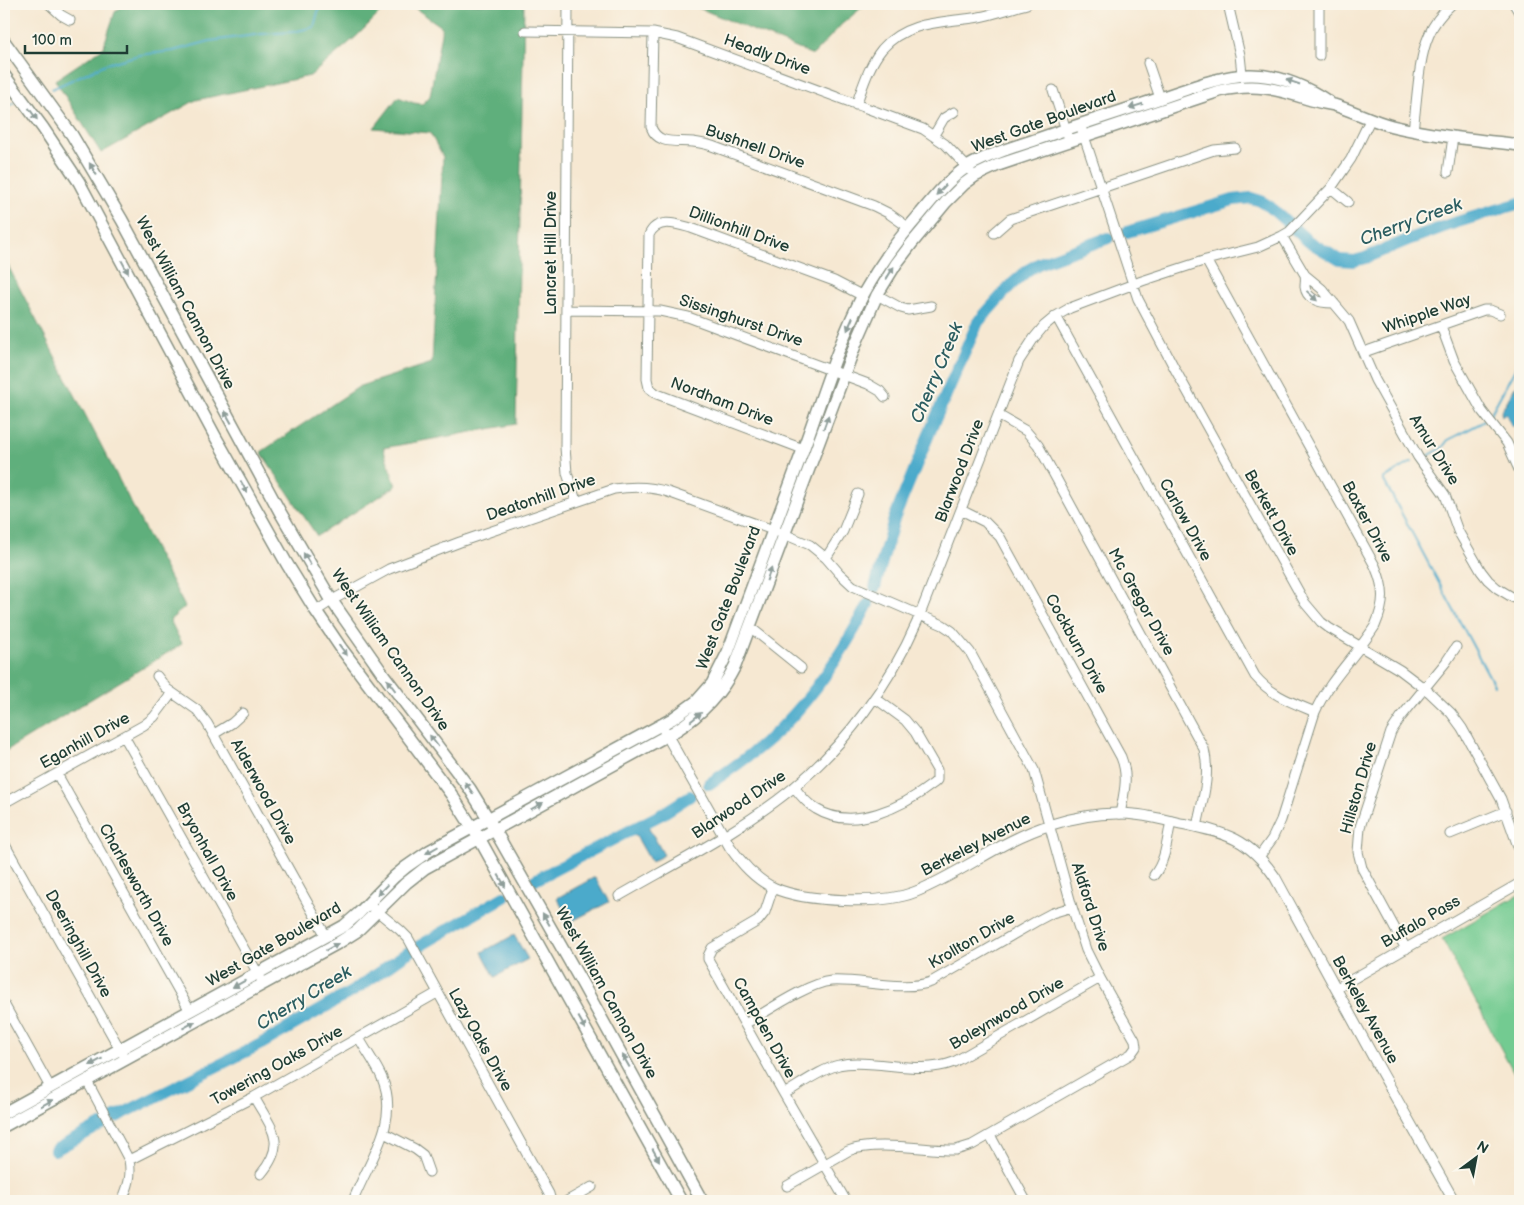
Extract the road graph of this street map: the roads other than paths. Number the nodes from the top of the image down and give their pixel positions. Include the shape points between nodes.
1 (49, 4) edge
2 (568, 4) edge
3 (1027, 4) edge
4 (1228, 4) edge
5 (1319, 4) edge
6 (1452, 4) edge
7 (1514, 4) edge
8 (1520, 14) edge
9 (70, 20) dead end
10 (524, 31) dead end
11 (568, 32) junction
12 (653, 33) junction
13 (4, 41) edge
14 (1320, 56) dead end
15 (1148, 63) dead end
16 (1242, 74) junction
17 (4, 75) edge
18 (1052, 90) dead end
19 (1160, 98) junction
20 (856, 105) junction
21 (1335, 106) junction
22 (954, 112) dead end
23 (1370, 120) junction
24 (1066, 129) junction
25 (1082, 130) junction
26 (1413, 130) junction
27 (934, 135) junction
28 (1453, 136) junction
29 (1070, 141) junction
30 (1520, 145) edge
31 (1235, 148) dead end
32 (971, 172) junction
33 (1448, 172) dead end
34 (1101, 187) junction
35 (1331, 188) junction
36 (1348, 202) dead end
37 (120, 215) junction
38 (103, 225) junction
39 (908, 227) junction
40 (994, 233) dead end
41 (1286, 234) junction
42 (1206, 260) junction
43 (1133, 284) junction
44 (877, 295) junction
45 (863, 296) junction
46 (931, 306) dead end
47 (566, 310) junction
48 (648, 310) junction
49 (1500, 314) dead end
50 (1056, 316) junction
51 (1441, 326) junction
52 (1364, 352) junction
53 (832, 370) junction
54 (844, 374) junction
55 (885, 397) dead end
56 (998, 415) junction
57 (803, 449) junction
58 (1520, 472) edge
59 (858, 494) dead end
60 (576, 501) junction
61 (961, 510) junction
62 (773, 530) junction
63 (784, 534) junction
64 (826, 558) junction
65 (1520, 600) edge
66 (332, 601) junction
67 (316, 611) junction
68 (920, 615) junction
69 (750, 629) junction
70 (1456, 646) dead end
71 (1360, 647) junction
72 (801, 668) dead end
73 (157, 676) dead end
74 (1424, 688) junction
75 (172, 694) junction
76 (875, 698) junction
77 (1315, 712) junction
78 (243, 713) dead end
79 (421, 723) junction
80 (664, 730) junction
81 (214, 734) junction
82 (124, 736) junction
83 (407, 736) junction
84 (592, 761) junction
85 (600, 772) junction
86 (56, 774) junction
87 (794, 787) junction
88 (4, 803) edge
89 (1506, 811) junction
90 (1120, 814) junction
91 (1171, 822) junction
92 (492, 825) junction
93 (1049, 825) junction
94 (1197, 827) junction
95 (476, 833) junction
96 (1450, 834) dead end
97 (724, 836) junction
98 (4, 843) edge
99 (1520, 852) edge
100 (1259, 857) junction
101 (1154, 875) dead end
102 (1520, 883) edge
103 (774, 888) junction
104 (619, 896) dead end
105 (1072, 907) junction
106 (373, 908) junction
107 (326, 936) junction
108 (1406, 948) junction
109 (1100, 978) junction
110 (261, 979) junction
111 (1337, 988) junction
112 (437, 993) junction
113 (4, 1004) edge
114 (190, 1011) junction
115 (745, 1024) junction
116 (359, 1038) junction
117 (120, 1049) junction
118 (126, 1060) junction
119 (88, 1081) junction
120 (50, 1087) junction
121 (784, 1094) junction
122 (254, 1097) junction
123 (649, 1103) junction
124 (632, 1112) junction
125 (4, 1113) edge
126 (4, 1126) edge
127 (384, 1133) junction
128 (990, 1135) junction
129 (129, 1160) junction
130 (824, 1165) junction
131 (429, 1172) dead end
132 (261, 1174) dead end
133 (787, 1186) dead end
134 (592, 1187) dead end
135 (122, 1201) edge
136 (353, 1201) edge
137 (551, 1201) edge
138 (568, 1201) edge
139 (681, 1201) edge
140 (702, 1201) edge
141 (846, 1201) edge
142 (1026, 1201) edge
143 (1454, 1201) edge

1 - 9 street
2 - 11 street, Lancret Hill Drive
3 - 20 street via 981,16 923,24 903,31 876,57
4 - 16 street
5 - 14 street
6 - 26 street via 1439,16 1428,35
7 - 8 street
10 - 11 street, Headly Drive
11 - 12 street, Headly Drive
11 - 47 street, Lancret Hill Drive
12 - 20 street, Headly Drive via 677,38
12 - 39 street, Bushnell Drive via 651,127 656,136 669,141 712,146 874,206
37 -> 13 main road, West William Cannon Drive via 72,135
15 - 19 street
16 - 19 main road, West Gate Boulevard
21 -> 16 main road, West Gate Boulevard via 1291,81 1260,74
17 -> 38 main road via 62,155
18 - 24 street
19 -> 25 main road, West Gate Boulevard
20 - 27 street, Headly Drive
21 - 23 main road, West Gate Boulevard
21 - 25 main road, West Gate Boulevard via 1271,88 1242,87
22 - 27 street via 944,118
23 - 26 main road, West Gate Boulevard
23 - 35 street, Blarwood Drive via 1351,159
24 - 25 main road, West Gate Boulevard
24 - 29 street
24 - 32 main road, West Gate Boulevard via 988,156
25 - 29 main road, West Gate Boulevard
25 - 34 street, Berkett Drive
26 - 28 main road, West Gate Boulevard
27 - 32 street, Headly Drive
28 - 30 main road, West Gate Boulevard
28 - 33 street
29 - 32 main road, West Gate Boulevard
31 - 34 street via 1214,150
32 -> 39 main road, West Gate Boulevard via 945,185
44 -> 32 main road, West Gate Boulevard via 923,228
34 - 40 street via 1010,219
34 - 43 street, Berkett Drive
35 - 36 street
35 - 41 street, Blarwood Drive
37 - 38 main road
66 -> 37 main road, West William Cannon Drive via 280,512
38 -> 67 main road via 215,436
39 - 45 main road, West Gate Boulevard
41 - 42 street, Blarwood Drive via 1258,247
41 - 52 street, Amur Drive via 1305,275 1307,293 1320,302 1334,304 1346,316
42 - 43 street, Blarwood Drive
42 - 71 street, Baxter Drive via 1378,575 1383,594 1380,615
43 - 50 street, Blarwood Drive via 1077,304
43 - 71 street, Berkett Drive via 1154,331 1305,604 1321,622
44 - 46 street via 908,310
44 - 54 main road, West Gate Boulevard
45 - 48 street, Dillionhill Drive via 834,281 704,232 662,223 654,227 648,239
45 -> 53 main road, West Gate Boulevard
47 - 48 street, Sissinghurst Drive
47 - 60 street, Lancret Hill Drive via 565,462
48 - 53 street, Sissinghurst Drive via 688,316
48 - 57 street, Nordham Drive via 646,379 653,392
49 - 51 street, Whipple Way via 1484,310
50 - 56 street, Blarwood Drive via 1026,349
50 - 77 street, Carlow Drive via 1255,676 1276,696
51 - 52 street, Whipple Way
51 - 58 street via 1454,361 1482,412 1507,442
52 - 65 street, Amur Drive via 1418,457 1445,495 1458,531 1480,571 1497,588
53 - 54 street, Sissinghurst Drive
53 - 57 main road, West Gate Boulevard
54 - 55 street, Sissinghurst Drive via 874,387
63 -> 54 main road, West Gate Boulevard
56 - 61 street, Blarwood Drive
56 - 94 street, Mc Gregor Drive via 1026,431 1038,445 1204,750 1208,767
57 - 62 main road, West Gate Boulevard
59 - 64 street via 843,531
60 - 62 street, Deatonhill Drive via 614,489 648,487
60 - 66 street, Deatonhill Drive via 389,569
61 - 68 street, Blarwood Drive
61 - 90 street, Cockburn Drive via 985,522 1000,536 1121,757 1126,782
62 - 63 street, Deatonhill Drive
62 - 80 main road, West Gate Boulevard via 721,668 697,701
63 - 64 street, Aldford Drive
69 -> 63 main road, West Gate Boulevard
64 - 68 street, Aldford Drive via 853,586
66 - 67 street, Deatonhill Drive
79 -> 66 main road, West William Cannon Drive
67 -> 83 main road
68 - 76 street, Blarwood Drive
68 - 93 street, Aldford Drive via 952,631 970,652 1034,770
69 - 72 street
80 -> 69 main road, West Gate Boulevard via 691,721 718,694 735,666
70 - 74 street, Hillston Drive
71 - 74 street, Berkett Drive
71 - 77 street, Baxter Drive via 1324,693
73 - 75 street, Alderwood Drive
74 - 89 street, Berkett Drive via 1458,721
74 - 108 street, Hillston Drive via 1391,732 1360,827 1358,845 1362,868
75 - 81 street, Alderwood Drive via 197,710
75 - 82 street, Eganhill Drive via 149,721
76 - 87 street, Blarwood Drive via 833,749
76 - 87 street via 905,720 915,732 937,770 934,784 897,806 863,818 838,817 813,808
77 - 100 street, Baxter Drive via 1281,820
78 - 81 street
79 - 83 main road
92 -> 79 main road, West William Cannon Drive via 470,789
80 - 84 main road, West Gate Boulevard
80 - 85 main road, West Gate Boulevard
80 - 97 street, Berkeley Avenue
81 - 107 street, Alderwood Drive
82 - 86 street, Eganhill Drive
82 - 110 street, Bryonhall Drive
83 - 95 main road
84 - 85 main road
84 - 92 main road, West Gate Boulevard
92 -> 85 main road, West Gate Boulevard
86 - 88 street, Eganhill Drive
86 - 114 street, Charlesworth Drive
87 - 97 street, Blarwood Drive
89 - 96 street
89 - 99 street, Berkett Drive
90 - 91 street, Berkeley Avenue
90 - 93 street, Berkeley Avenue via 1095,815
91 - 94 street, Berkeley Avenue
91 - 101 street via 1160,868
92 - 95 main road, West Gate Boulevard
123 -> 92 main road, West William Cannon Drive
93 - 103 street, Berkeley Avenue via 1001,845 903,897 827,898
93 - 105 street, Aldford Drive
94 - 100 street, Berkeley Avenue via 1227,835
95 - 106 main road, West Gate Boulevard
95 -> 124 main road
97 - 103 street, Berkeley Avenue via 746,867
97 - 104 street, Blarwood Drive
98 - 117 street, Deeringhill Drive
100 - 111 street, Berkeley Avenue via 1275,877
102 - 108 street, Buffalo Pass
103 - 115 street, Campden Drive via 758,921 712,948 708,956
105 - 109 street, Aldford Drive via 1086,950
105 - 115 street, Krollton Drive via 1035,922 923,985 821,983
106 - 107 main road, West Gate Boulevard
110 -> 106 main road, West Gate Boulevard via 338,944 357,931
106 - 112 street, Lazy Oaks Drive via 404,934
107 - 110 main road, West Gate Boulevard
108 - 111 street, Buffalo Pass
109 - 121 street, Boleynwood Drive via 954,1062 925,1068 855,1063 839,1065
109 - 128 street, Aldford Drive via 1136,1044 1134,1051
110 -> 114 main road, West Gate Boulevard
118 -> 110 main road, West Gate Boulevard
111 - 143 street, Berkeley Avenue
112 - 116 street, Towering Oaks Drive
112 - 137 street, Lazy Oaks Drive
113 - 120 street
114 - 117 main road, West Gate Boulevard
115 - 121 street, Campden Drive
116 - 122 street, Towering Oaks Drive
116 - 127 street via 386,1091 388,1116
117 - 118 street, Deeringhill Drive
117 -> 120 main road, West Gate Boulevard
118 - 119 main road, West Gate Boulevard
126 -> 119 main road, West Gate Boulevard
119 - 129 street
120 - 125 main road, West Gate Boulevard
121 - 130 street, Campden Drive
122 - 129 street, Towering Oaks Drive
122 - 132 street via 272,1130 276,1146 272,1160
123 - 124 main road
123 - 140 main road, West William Cannon Drive
124 -> 139 main road
127 - 131 street via 423,1155
127 - 136 street
128 - 130 street, Aldford Drive via 956,1150 864,1146
128 - 142 street
129 - 135 street via 130,1180
130 - 133 street, Aldford Drive
130 - 141 street, Campden Drive
134 - 138 street

